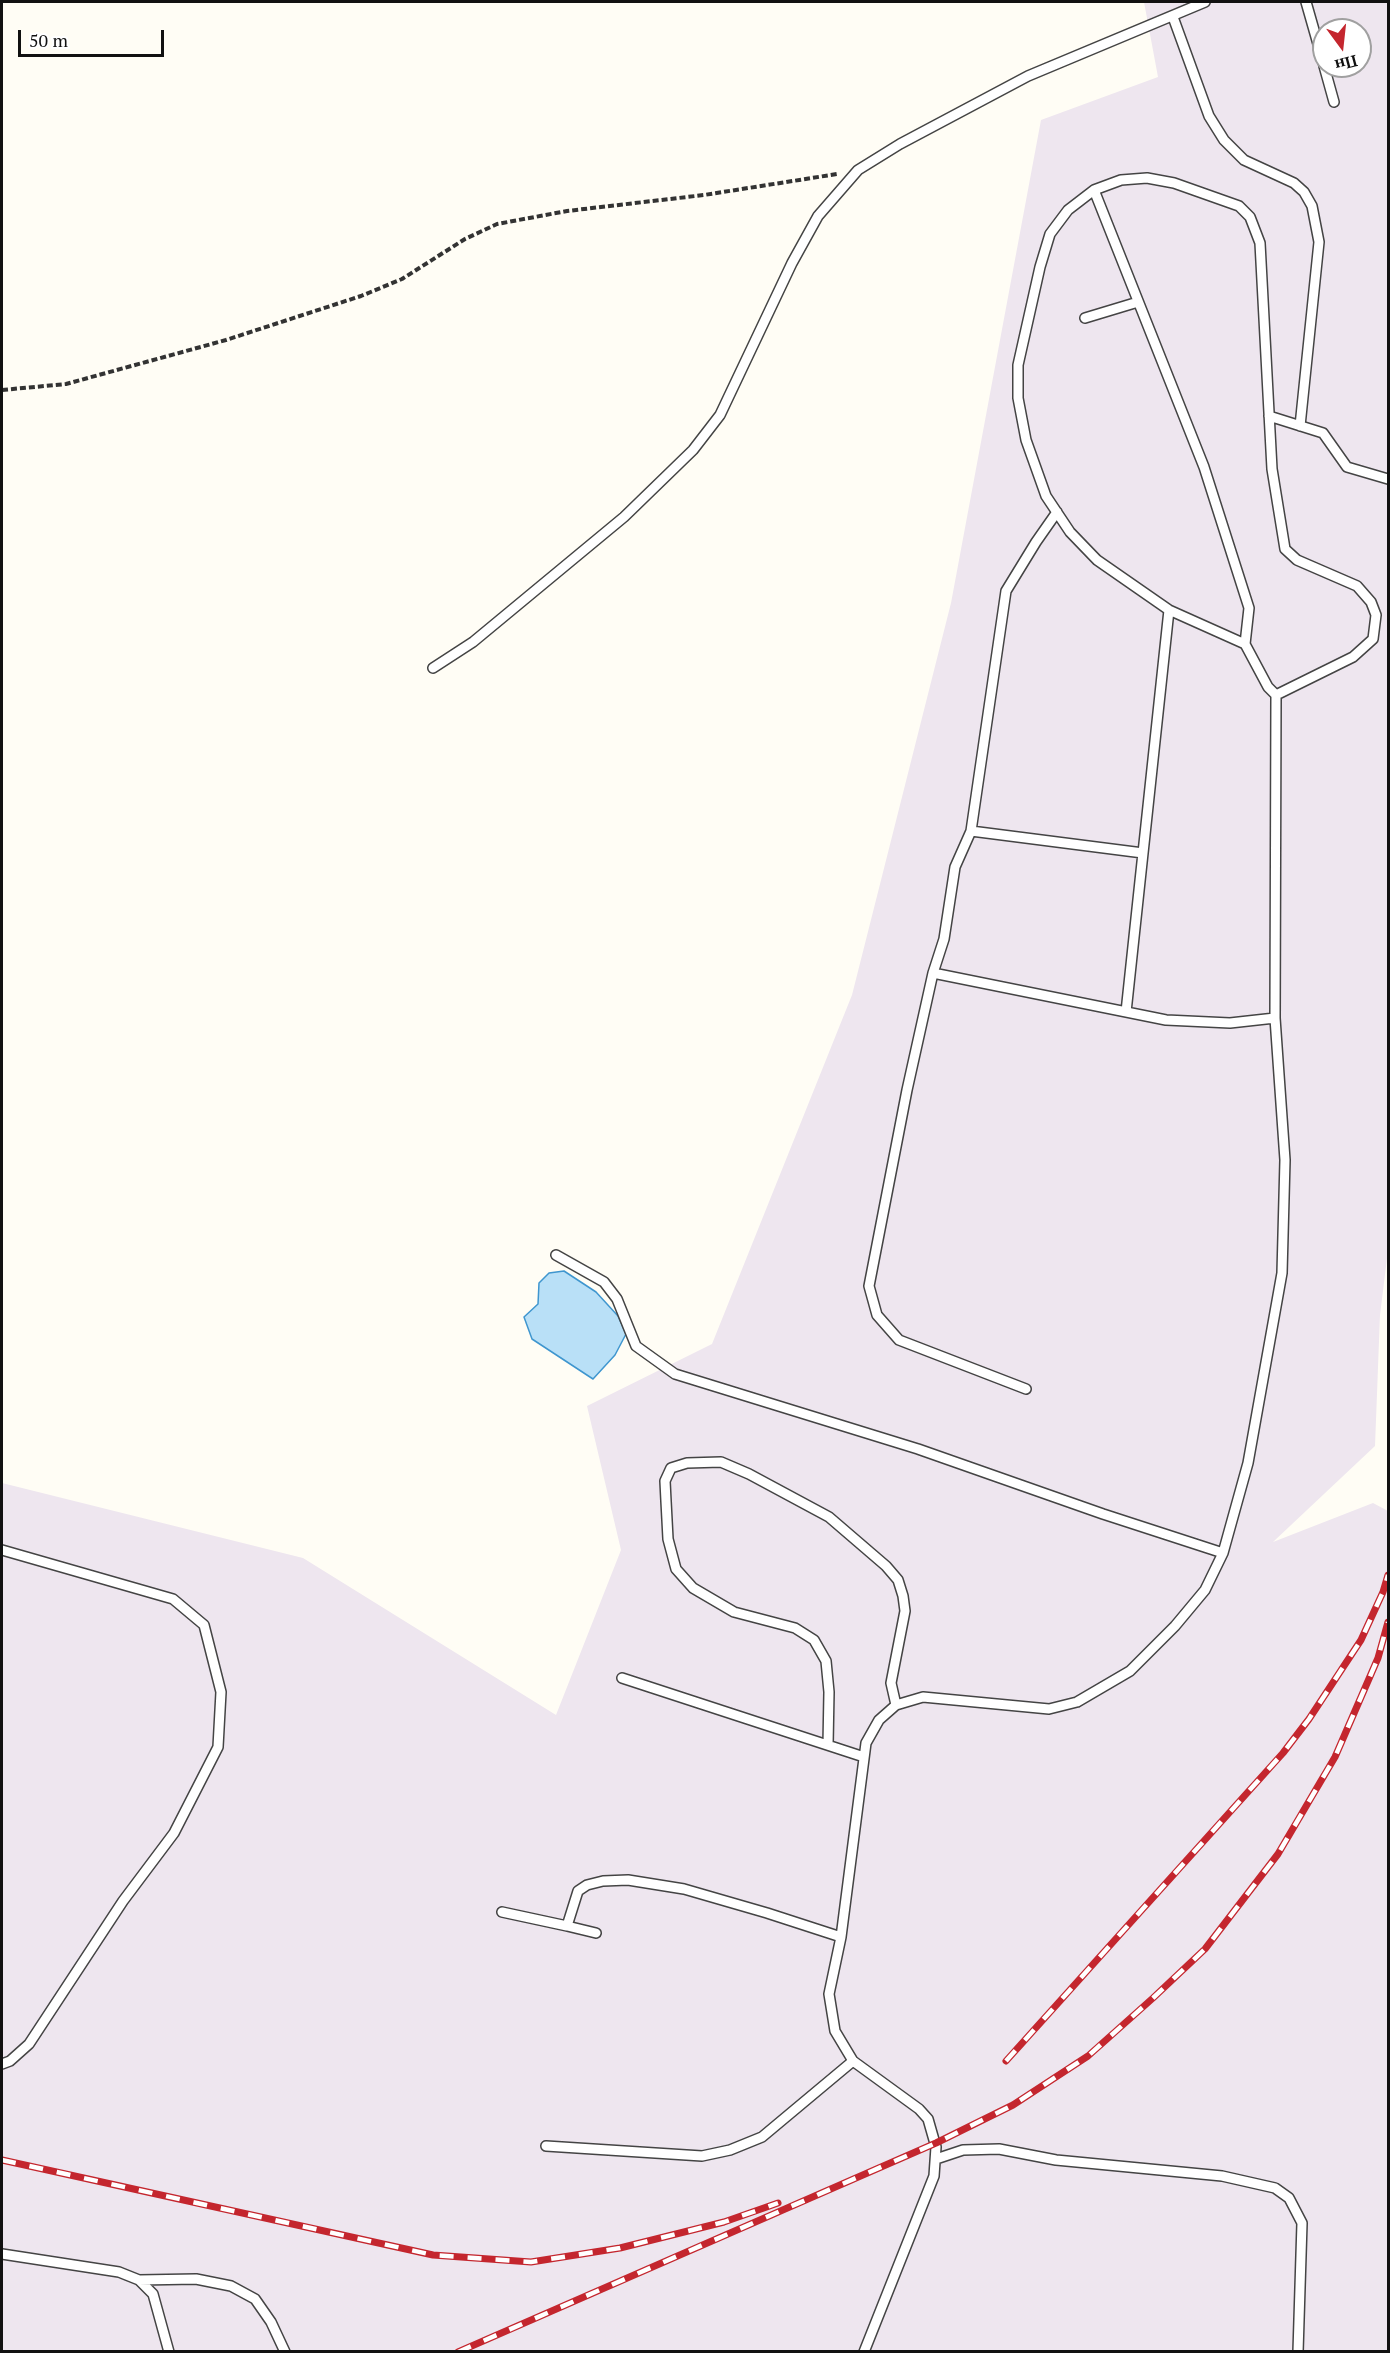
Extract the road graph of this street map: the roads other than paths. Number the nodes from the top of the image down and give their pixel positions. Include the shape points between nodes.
1 (1205, 2) edge
2 (1306, 2) edge
3 (1173, 17) junction
4 (1312, 23) edge
5 (1327, 78) edge
6 (1334, 102) dead end
7 (1094, 190) junction
8 (1138, 302) junction
9 (1085, 318) dead end
10 (1269, 416) junction
11 (1300, 426) junction
12 (1389, 479) edge
13 (1057, 512) junction
14 (1169, 610) junction
15 (1245, 644) junction
16 (433, 668) dead end
17 (1276, 695) junction
18 (971, 831) junction
19 (1143, 853) junction
20 (933, 973) junction
21 (1126, 1012) junction
22 (1275, 1018) junction
23 (556, 1256) dead end
24 (1026, 1389) dead end
25 (2, 1550) edge
26 (1222, 1553) junction
27 (622, 1678) dead end
28 (896, 1706) junction
29 (828, 1745) junction
30 (864, 1757) junction
31 (502, 1912) dead end
32 (567, 1926) junction
33 (596, 1933) dead end
34 (841, 1937) junction
35 (853, 2061) junction
36 (2, 2064) edge
37 (546, 2146) dead end
38 (936, 2159) junction
39 (2, 2254) edge
40 (139, 2280) junction
41 (169, 2352) edge
42 (285, 2352) edge
43 (864, 2352) edge
44 (1298, 2352) edge

1 - 3 lane
2 - 4 lane
3 - 11 lane via 1209,116 1224,140 1244,160 1294,183 1312,207 1319,242
3 - 16 lane via 1028,76 858,170 818,216 792,262 720,415 693,450 624,517 472,642
5 - 6 lane
7 - 8 lane
7 - 10 lane via 1121,180 1147,178 1174,183 1239,206 1250,217 1260,243
7 - 13 lane via 1068,210 1050,234 1018,365 1018,398 1026,440 1046,496
8 - 9 lane
8 - 15 lane via 1204,467 1249,608
10 - 11 lane
10 - 17 lane via 1272,469 1285,549 1297,560 1357,586 1376,615 1373,639 1353,657
11 - 12 lane via 1323,433 1347,467
13 - 14 lane via 1097,560
13 - 18 lane via 1006,591
14 - 15 lane
14 - 19 lane
15 - 17 lane
17 - 22 lane
18 - 19 lane
18 - 20 lane via 955,867 944,939
19 - 21 lane
20 - 21 lane
20 - 24 lane via 868,1286 877,1315 899,1340
21 - 22 lane via 1166,1020 1230,1023
22 - 26 lane via 1285,1160 1282,1274 1248,1462
23 - 26 lane via 604,1282 617,1299 636,1346 675,1374 918,1449
25 - 36 lane via 173,1599 204,1625 221,1692 218,1747 174,1833 123,1901 29,2044
26 - 28 lane via 1206,1590 1175,1626 1130,1671 1077,1702 1049,1709 923,1697
27 - 29 lane
28 - 29 lane via 891,1683 905,1611 897,1580 886,1566 829,1517 749,1474 721,1462 687,1463 671,1468 665,1481 668,1539 676,1569 693,1588 735,1612 795,1628 814,1640 825,1661
28 - 30 lane via 879,1720 866,1743
29 - 30 lane
30 - 34 lane
31 - 32 lane
32 - 33 lane
32 - 34 lane via 578,1891 603,1881 628,1880 684,1889
34 - 35 lane via 829,1994 835,2031
35 - 37 lane via 762,2137 730,2150 702,2156
35 - 38 lane via 928,2119 936,2143
38 - 43 lane via 934,2176
38 - 44 lane via 963,2151 999,2149 1056,2160 1221,2176 1275,2188 1289,2198 1302,2223
39 - 40 lane via 119,2272
40 - 41 lane via 153,2294
40 - 42 lane via 196,2279 231,2286 255,2298

